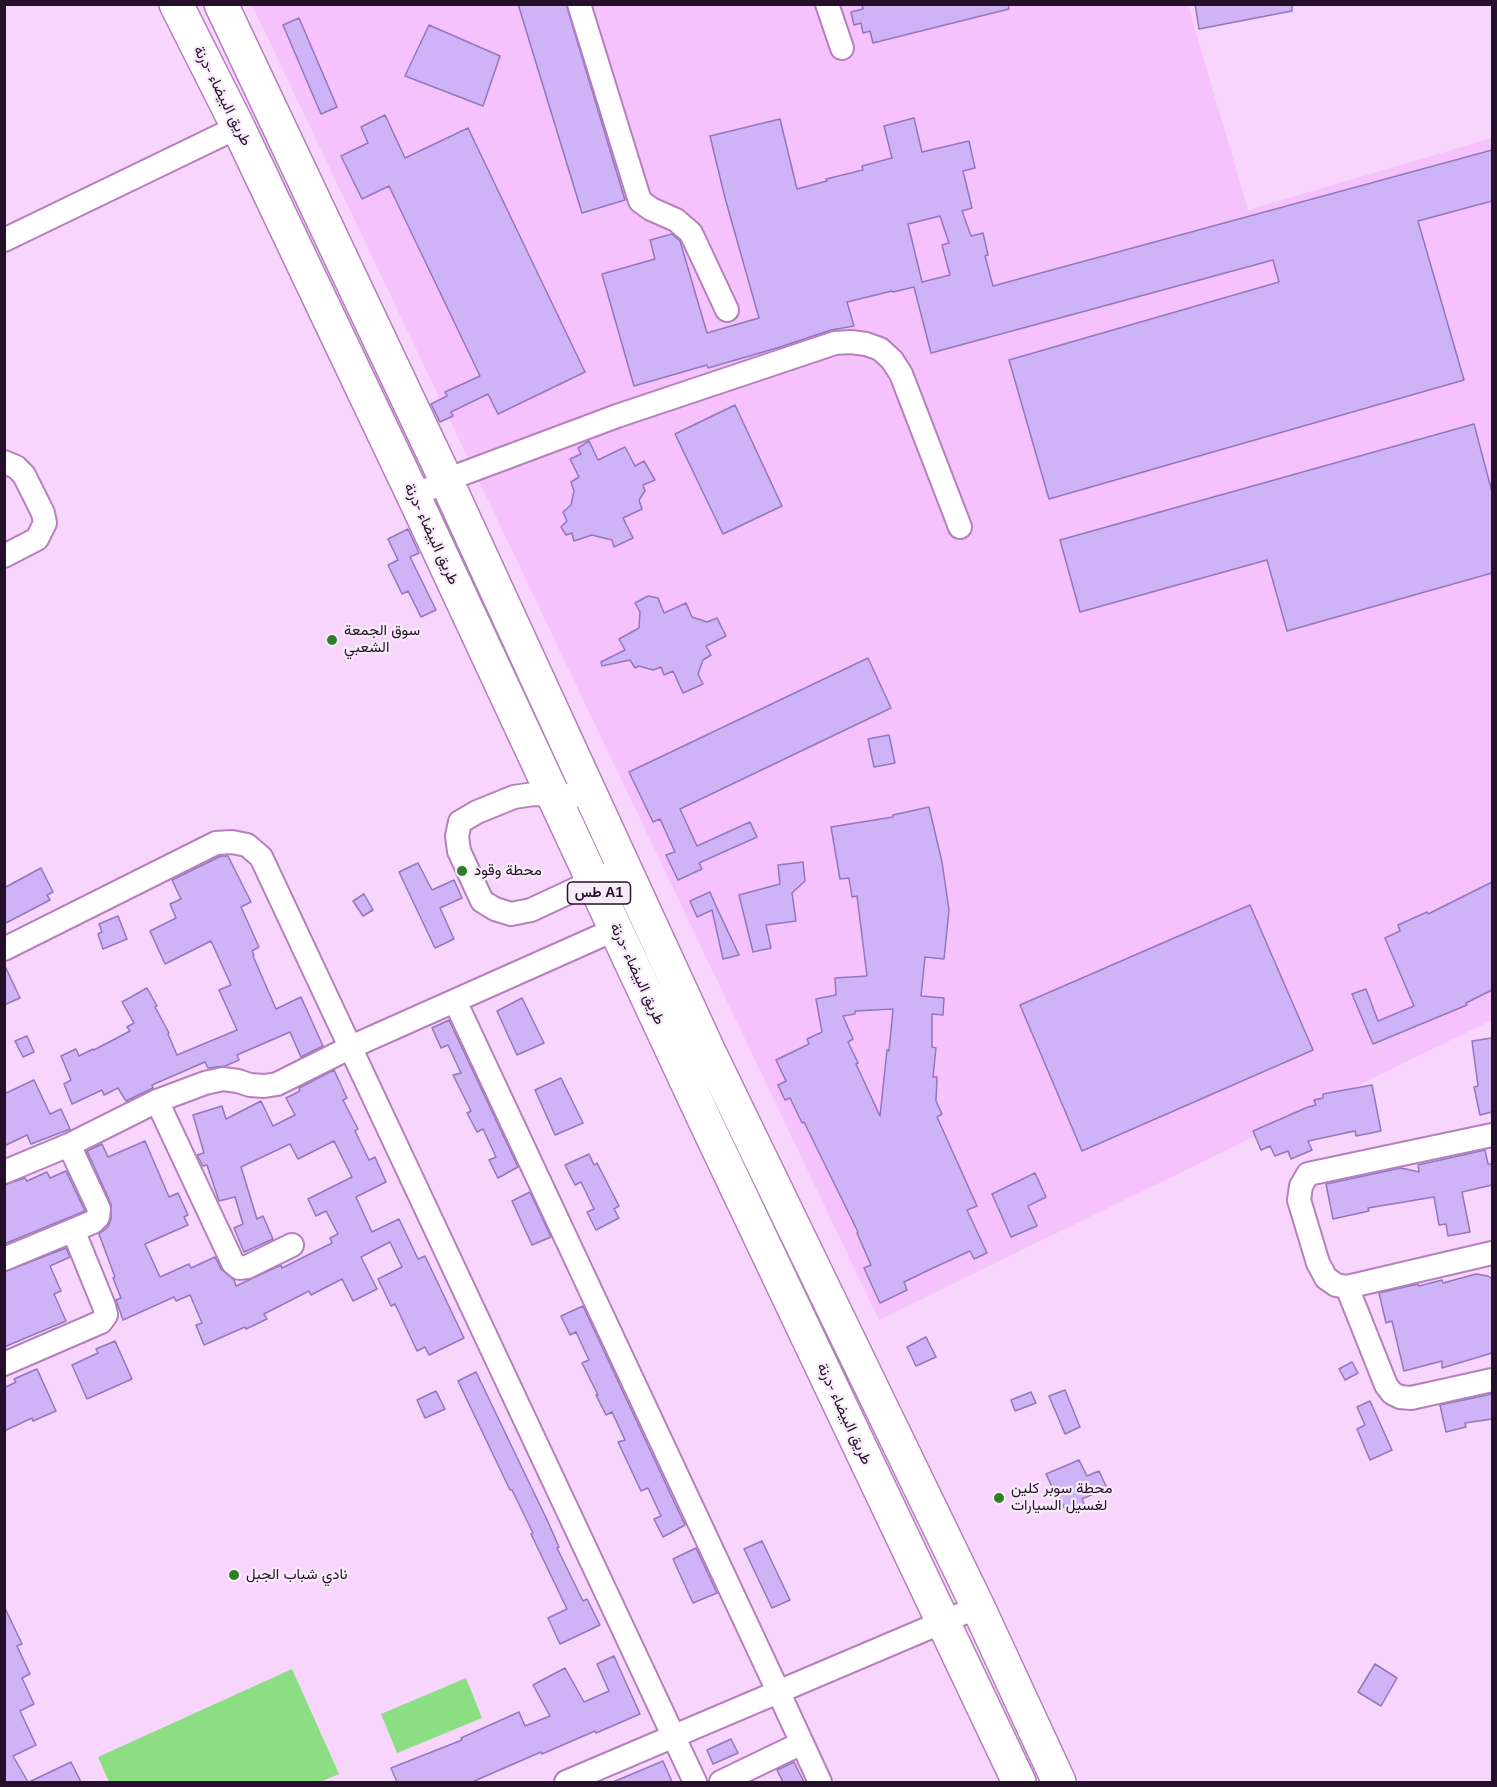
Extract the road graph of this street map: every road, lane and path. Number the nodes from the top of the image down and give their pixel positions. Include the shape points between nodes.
1 (176, 4) edge
2 (221, 4) edge
3 (579, 4) edge
4 (827, 4) edge
5 (842, 48) dead end
6 (238, 127) junction
7 (4, 240) edge
8 (727, 310) dead end
9 (4, 462) edge
10 (446, 480) junction
11 (414, 497) junction
12 (960, 527) dead end
13 (4, 556) edge
14 (554, 794) junction
15 (590, 796) junction
16 (623, 866) junction
17 (594, 881) junction
18 (616, 929) junction
19 (4, 949) edge
20 (455, 1001) junction
21 (351, 1047) junction
22 (157, 1101) junction
23 (1492, 1134) edge
24 (69, 1145) junction
25 (4, 1172) edge
26 (73, 1230) junction
27 (292, 1245) dead end
28 (1492, 1253) edge
29 (4, 1259) edge
30 (1347, 1287) junction
31 (4, 1364) edge
32 (1492, 1380) edge
33 (978, 1606) junction
34 (942, 1621) junction
35 (778, 1690) junction
36 (674, 1735) junction
37 (802, 1743) junction
38 (566, 1782) edge
39 (695, 1782) edge
40 (722, 1782) edge
41 (820, 1782) edge
42 (1019, 1782) edge
43 (1059, 1782) edge

1 - 6 highway, طريق البيضاء -درنة / طس A1
2 - 10 highway, طس A1
3 - 8 street via 640,201 676,219 691,233
4 - 5 street
6 - 7 street
6 - 11 highway, طريق البيضاء -درنة / طس A1
9 - 13 street via 24,475 45,523 37,539
10 - 11 street
10 - 12 street via 658,402 835,343 851,342 880,349 901,374
10 - 15 highway, طس A1
11 - 14 highway, طريق البيضاء -درنة / طس A1
14 - 15 street
14 - 17 highway, طريق البيضاء -درنة / طس A1
14 - 17 street via 514,797 460,822 459,851 482,901 511,915
15 - 16 highway, طس A1
16 - 17 street
16 - 33 highway, طس A1
17 - 18 highway, طريق البيضاء -درنة / طس A1
18 - 20 street
18 - 34 highway, طريق البيضاء -درنة / طس A1
19 - 21 street via 216,843 247,845 261,856
20 - 21 street
20 - 35 street
21 - 22 street via 277,1084 250,1085 223,1079
21 - 36 street
22 - 24 street
22 - 27 street via 233,1263 247,1268
23 - 30 street via 1308,1174 1299,1200 1318,1263 1326,1278 1336,1286
24 - 25 street
24 - 26 street via 99,1209 93,1222
26 - 29 street
26 - 31 street via 106,1315 101,1322
28 - 30 street
30 - 32 street via 1392,1393 1411,1398
33 - 34 street
33 - 43 highway, طس A1
34 - 35 street
34 - 42 highway, طريق البيضاء -درنة / طس A1
35 - 36 street
35 - 37 street
36 - 38 street
36 - 39 street
37 - 40 street
37 - 41 street

